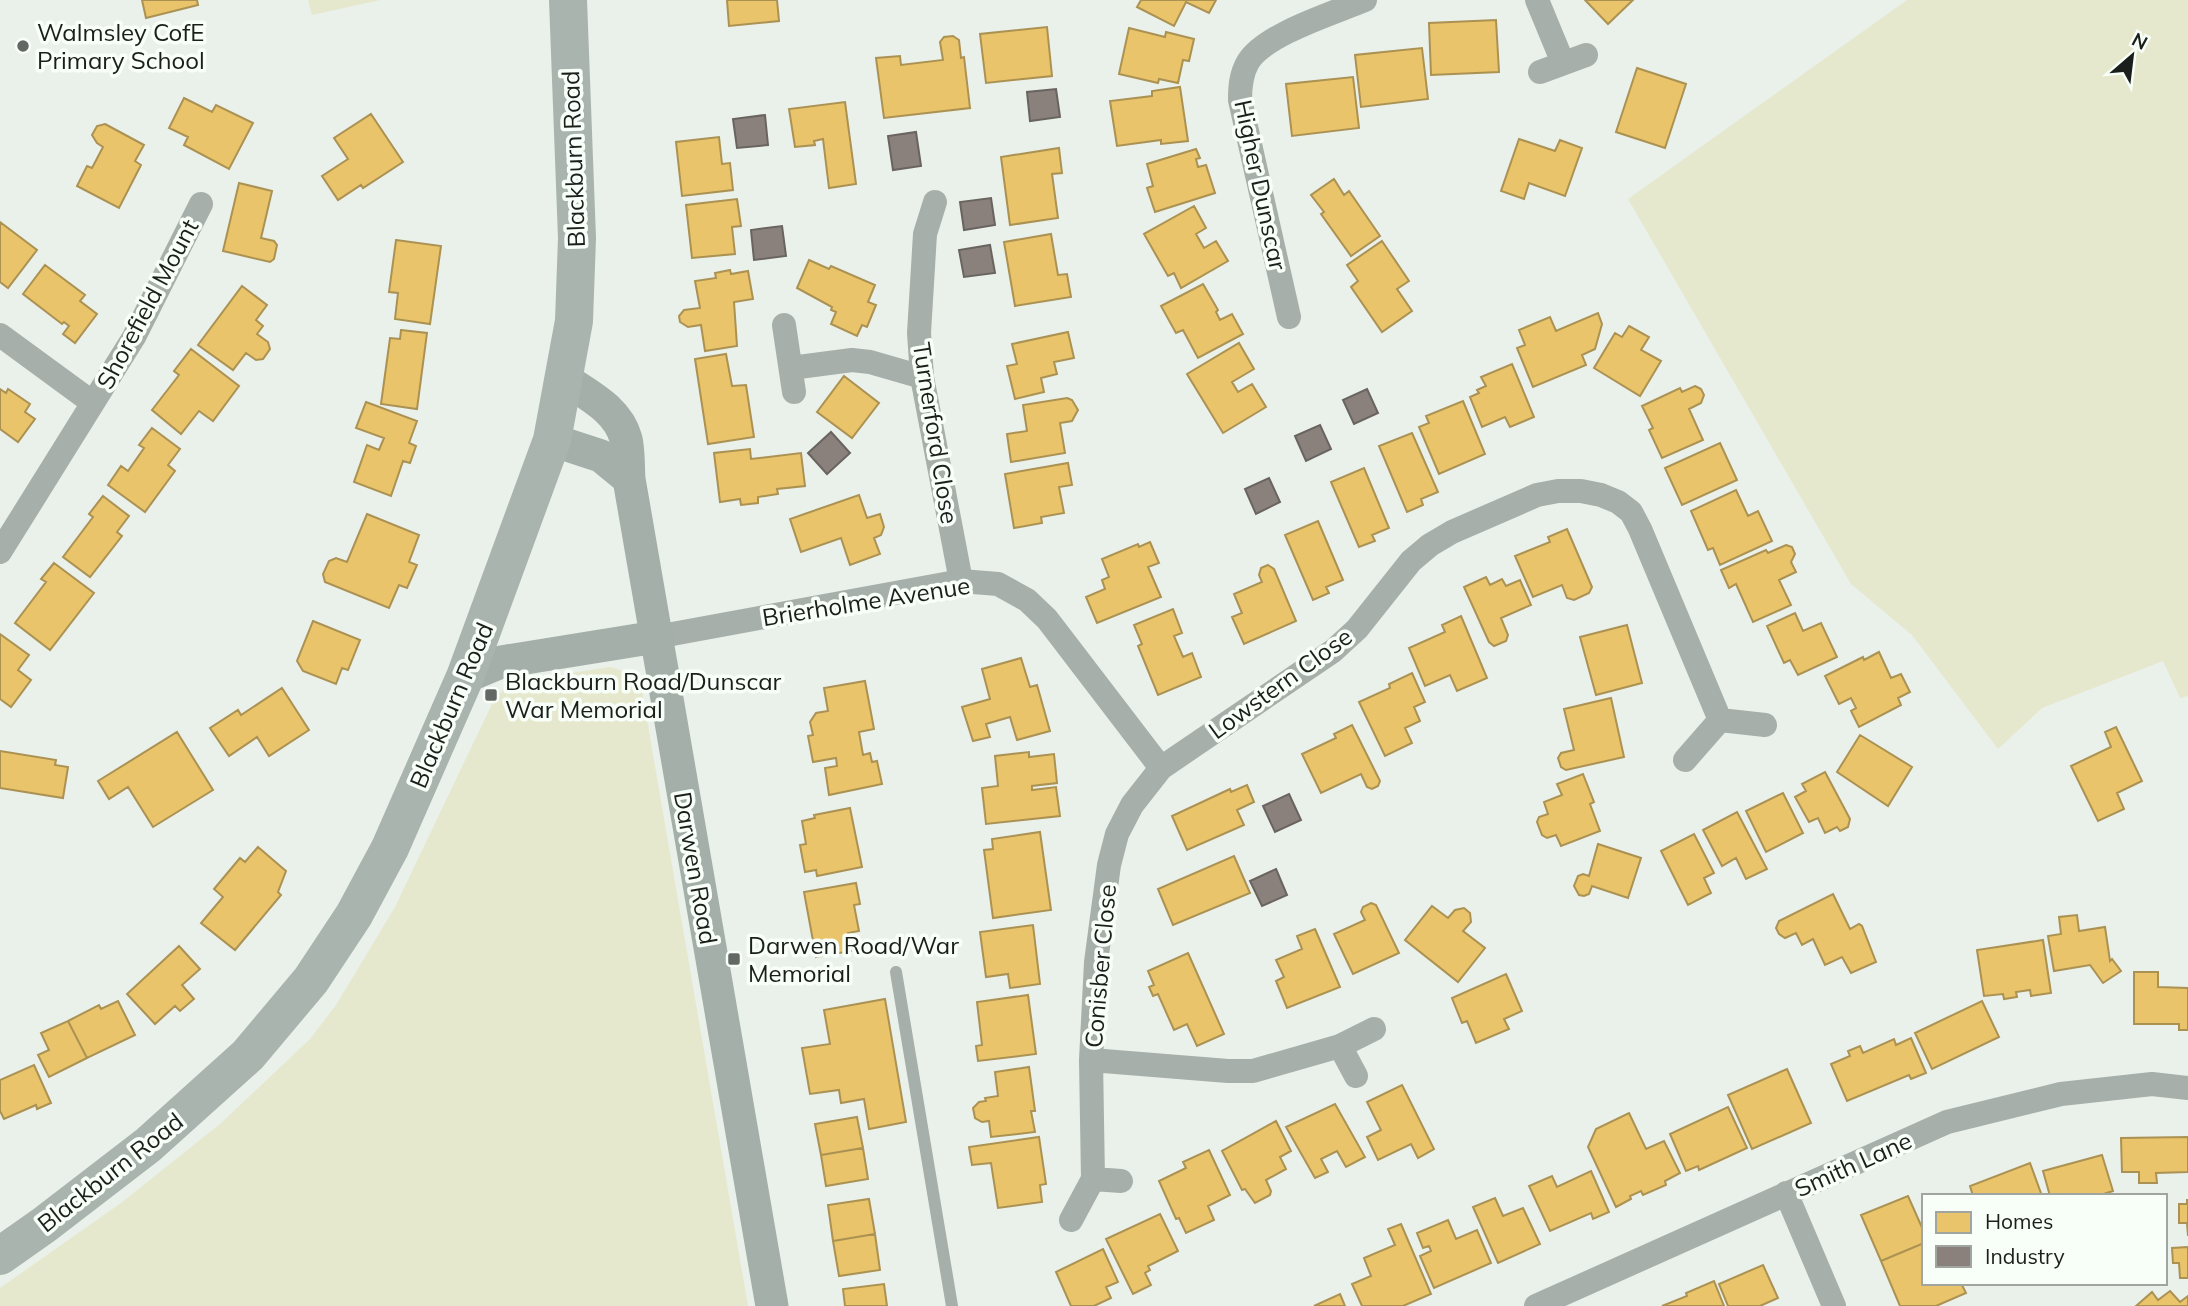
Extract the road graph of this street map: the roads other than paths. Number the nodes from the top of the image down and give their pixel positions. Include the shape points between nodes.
1 (568, 0) edge
2 (1365, 0) edge
3 (1537, 0) edge
4 (1540, 72) dead end
5 (935, 202) dead end
6 (201, 204) dead end
7 (1289, 317) dead end
8 (784, 325) dead end
9 (0, 335) edge
10 (922, 377) junction
11 (564, 378) junction
12 (93, 403) junction
13 (552, 440) junction
14 (629, 479) junction
15 (0, 552) edge
16 (961, 581) junction
17 (656, 637) junction
18 (465, 677) junction
19 (1720, 720) junction
20 (1765, 725) dead end
21 (1685, 760) dead end
22 (1161, 768) junction
23 (896, 972) dead end
24 (1374, 1029) dead end
25 (1340, 1046) junction
26 (1091, 1060) junction
27 (1356, 1076) dead end
28 (2188, 1088) edge
29 (1093, 1179) junction
30 (1121, 1181) dead end
31 (1787, 1193) junction
32 (1071, 1220) dead end
33 (0, 1255) edge
34 (772, 1306) edge
35 (952, 1306) edge
36 (1536, 1306) edge
37 (1835, 1306) edge

1 - 11 highway, Blackburn Road via 576,238 574,321
2 - 7 street, Higher Dunscar via 1261,46 1241,81 1240,100
3 - 4 street via 1574,59
5 - 10 street, Turnerford Close via 925,234 919,307
6 - 12 street, Shorefield Mount via 134,337
8 - 10 street via 792,380 852,360
9 - 12 street, Shorefield Mount
10 - 16 street, Turnerford Close
11 - 13 highway, Blackburn Road
11 - 14 main road, Darwen Road via 618,421 626,441
12 - 15 street, Shorefield Mount
13 - 14 main road via 601,456
13 - 18 highway, Blackburn Road
14 - 17 main road, Darwen Road
16 - 17 street, Brierholme Avenue
16 - 22 street, Brierholme Avenue via 998,584 1048,618
17 - 18 main road via 501,662
17 - 34 main road, Darwen Road
18 - 33 highway, Blackburn Road via 390,848 355,915 311,980 248,1055 148,1145
19 - 20 street
19 - 21 street
19 - 22 street, Lowstern Close via 1630,512 1601,495 1558,491 1537,495 1430,545 1333,651
22 - 26 street, Conisber Close via 1132,805 1109,864 1096,962
23 - 35 lane
24 - 25 street
25 - 26 street via 1253,1070
25 - 27 street
26 - 29 street, Conisber Close
28 - 31 street, Smith Lane via 2152,1084 2061,1094 1981,1112 1947,1122
29 - 30 street
29 - 32 street, Conisber Close
31 - 36 street, Smith Lane
31 - 37 street

